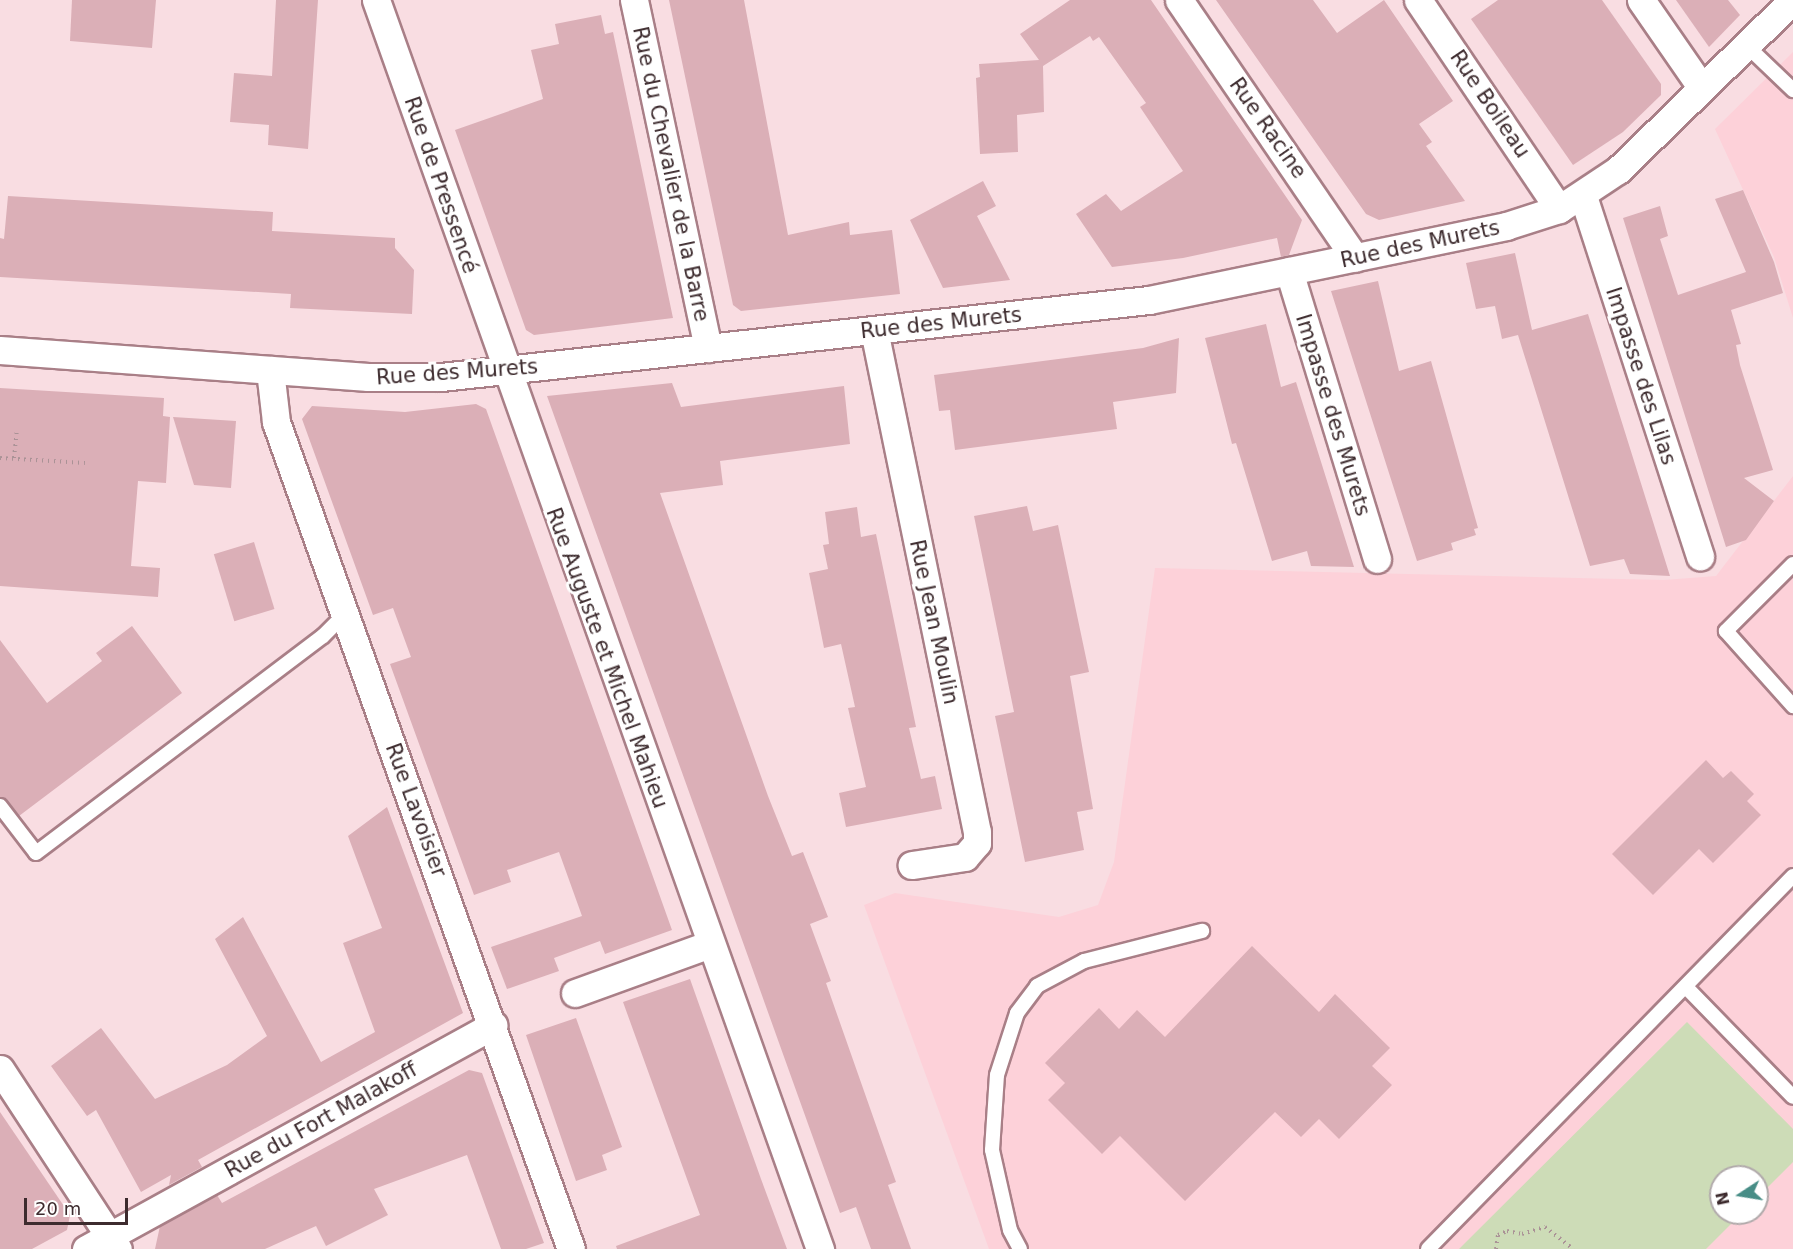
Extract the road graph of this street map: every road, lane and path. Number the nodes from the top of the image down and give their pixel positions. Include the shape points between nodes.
1 (376, 0) edge
2 (634, 0) edge
3 (1179, 0) edge
4 (1418, 0) edge
5 (1641, 0) edge
6 (1793, 0) edge
7 (1747, 46) junction
8 (1702, 88) junction
9 (1793, 90) edge
10 (1571, 202) junction
11 (1354, 258) junction
12 (1288, 271) junction
13 (874, 330) junction
14 (708, 348) junction
15 (0, 350) edge
16 (270, 370) junction
17 (506, 371) junction
18 (17, 430) dead end
19 (0, 458) edge
20 (14, 458) junction
21 (85, 463) dead end
22 (1700, 556) dead end
23 (1377, 559) dead end
24 (1793, 564) edge
25 (345, 614) junction
26 (1793, 706) edge
27 (0, 806) edge
28 (912, 865) dead end
29 (1793, 876) edge
30 (1202, 931) dead end
31 (710, 944) junction
32 (1686, 987) junction
33 (575, 993) dead end
34 (494, 1025) junction
35 (0, 1069) edge
36 (1793, 1097) edge
37 (114, 1243) edge
38 (86, 1249) edge
39 (571, 1249) edge
40 (820, 1249) edge
41 (1020, 1249) edge
42 (1428, 1249) edge
43 (1496, 1249) edge
44 (1573, 1249) edge

1 - 17 street, Rue de Pressencé
2 - 14 street, Rue du Chevalier de la Barre
3 - 11 street, Rue Racine
4 - 10 street, Rue Boileau
5 - 8 street
6 - 7 street, Rue des Murets
7 - 8 street, Rue des Murets
7 - 9 lane
8 - 10 street, Rue des Murets via 1618,170
10 - 11 street, Rue des Murets via 1506,226
10 - 22 street, Impasse des Lilas
11 - 12 street, Rue des Murets
12 - 13 street, Rue des Murets via 1120,304
12 - 23 street, Impasse des Murets
13 - 14 street, Rue des Murets
13 - 28 street, Rue Jean Moulin via 977,832 977,843 965,857
14 - 17 street, Rue des Murets
15 - 16 street, Rue des Murets
16 - 17 street, Rue des Murets via 391,379
16 - 25 street, Rue Lavoisier via 276,422
17 - 31 street, Rue Auguste et Michel Mahieu
18 - 20 path
19 - 20 path
20 - 21 path
24 - 26 lane via 1726,631
25 - 27 lane via 323,636 36,853
25 - 34 street, Rue Lavoisier
29 - 32 lane
30 - 41 lane via 1084,961 1037,986 1017,1013 997,1075 992,1150 1010,1230
31 - 33 street
31 - 40 street, Rue Auguste et Michel Mahieu
32 - 36 lane
32 - 42 lane
34 - 37 street, Rue du Fort Malakoff
34 - 39 street, Rue Lavoisier
35 - 37 street
37 - 38 street, Rue du Fort Malakoff
43 - 44 path via 1498,1235 1507,1230 1522,1234 1545,1227

